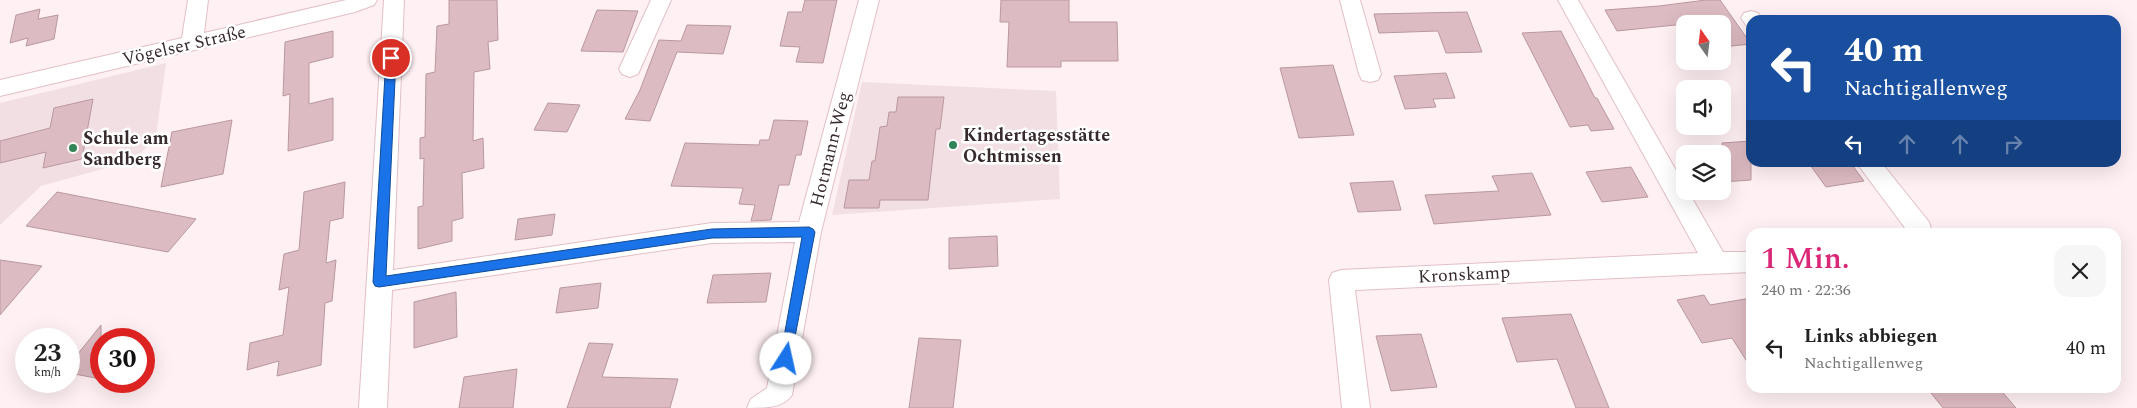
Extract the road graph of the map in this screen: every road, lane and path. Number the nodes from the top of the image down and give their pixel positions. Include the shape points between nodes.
1 (198, 0) edge
2 (367, 0) edge
3 (394, 0) edge
4 (661, 0) edge
5 (869, 0) edge
6 (1350, 0) edge
7 (1568, 0) edge
8 (192, 43) junction
9 (630, 69) dead end
10 (1370, 74) dead end
11 (0, 88) edge
12 (1871, 167) edge
13 (1919, 228) edge
14 (809, 232) junction
15 (1716, 262) junction
16 (1746, 262) edge
17 (379, 282) junction
18 (773, 404) edge
19 (373, 408) edge
20 (1356, 408) edge

1 - 8 street
2 - 8 street, Vögelser Straße
3 - 17 street
4 - 9 street
5 - 14 street, Hotmann-Weg
6 - 10 street
7 - 15 street
8 - 11 street, Vögelser Straße
12 - 13 street
14 - 17 street via 712,233
14 - 18 street, Hotmann-Weg
15 - 16 street, Kronskamp
15 - 20 street, Kronskamp via 1341,280
17 - 19 street

